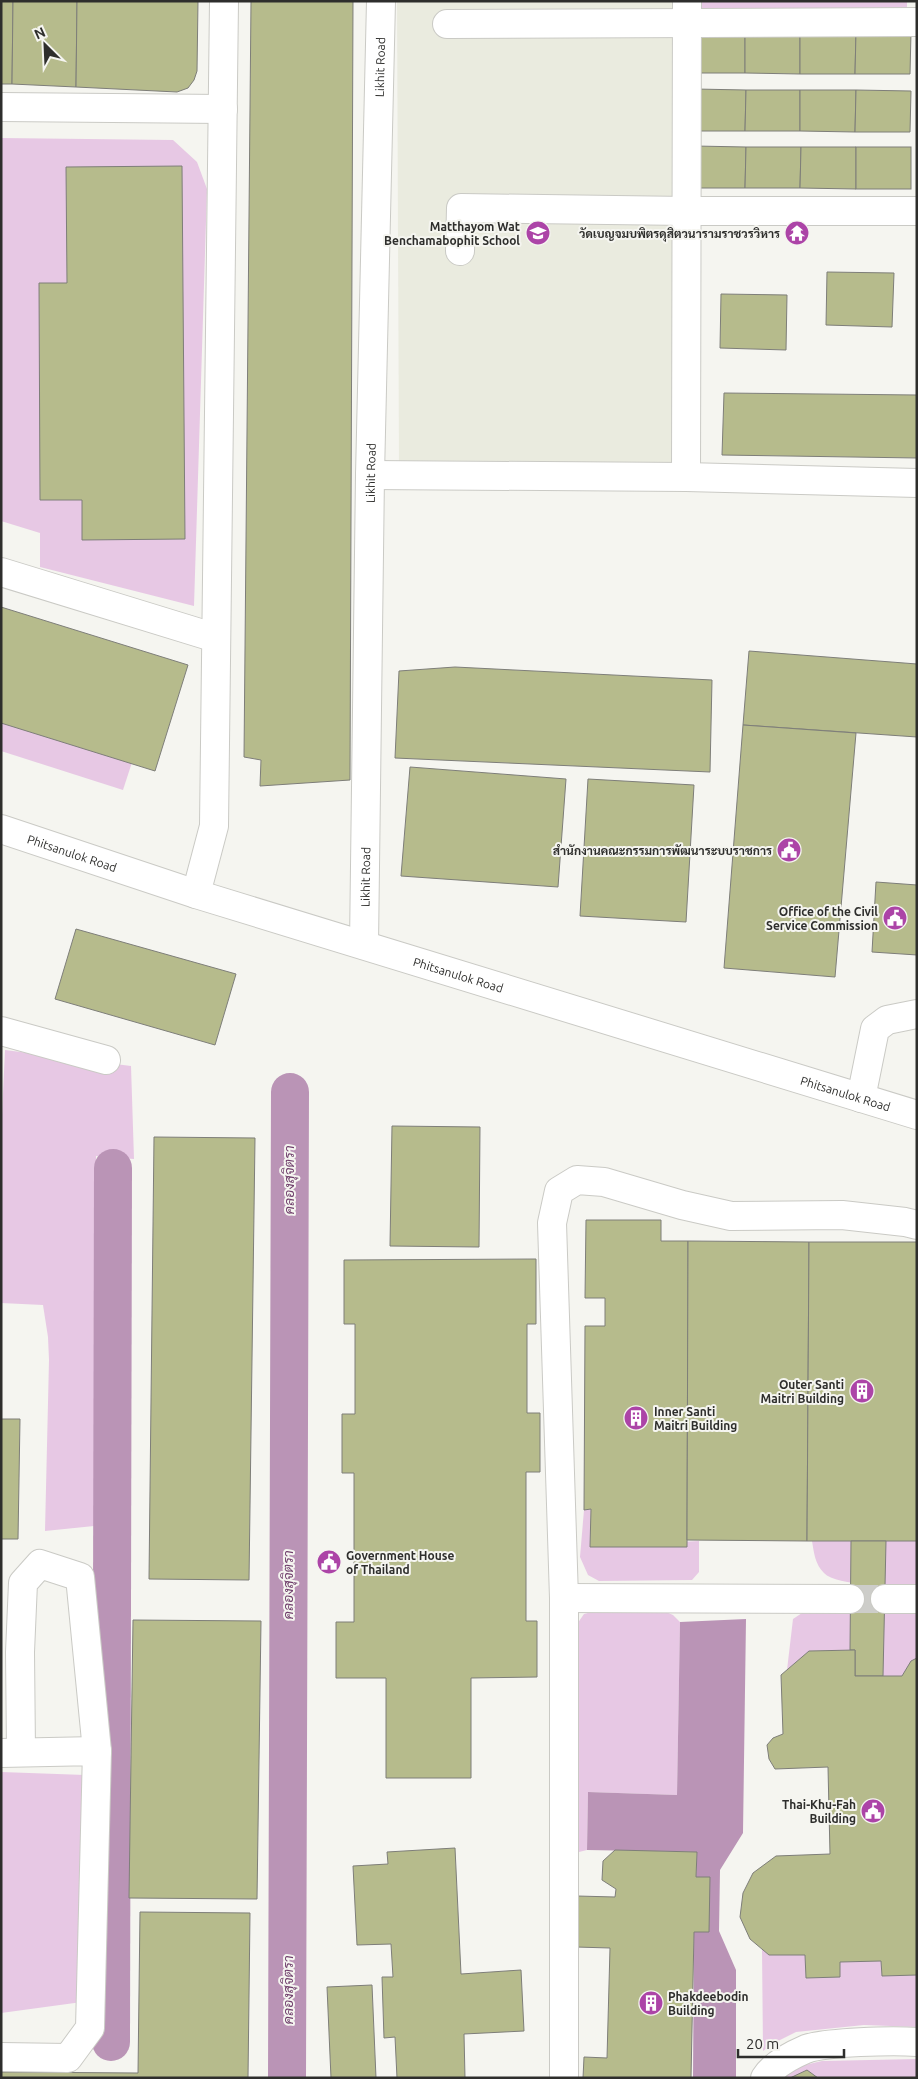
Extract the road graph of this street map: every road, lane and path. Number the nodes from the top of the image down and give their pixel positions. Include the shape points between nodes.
1 (224, 1) edge
2 (381, 1) edge
3 (687, 12) edge
4 (917, 22) edge
5 (447, 24) dead end
6 (1, 107) edge
7 (222, 109) junction
8 (917, 211) edge
9 (687, 212) junction
10 (460, 252) dead end
11 (370, 475) junction
12 (686, 477) junction
13 (917, 483) edge
14 (1, 572) edge
15 (216, 638) junction
16 (1, 829) edge
17 (196, 894) junction
18 (364, 945) junction
19 (917, 1014) edge
20 (1, 1031) edge
21 (106, 1060) dead end
22 (861, 1098) junction
23 (917, 1115) edge
24 (917, 1225) edge
25 (564, 1598) junction
26 (850, 1599) tunnel mouth
27 (885, 1599) tunnel mouth
28 (917, 1599) edge
29 (97, 1751) junction
30 (11, 1752) edge
31 (917, 2042) edge
32 (1, 2057) edge
33 (564, 2078) edge
34 (766, 2078) edge

1 - 7 street
2 - 11 street, Likhit Road
3 - 4 street
3 - 5 street
3 - 9 street
6 - 7 street
7 - 15 street
8 - 9 street
9 - 10 street via 461,208
9 - 12 street
11 - 12 street
11 - 18 street, Likhit Road
12 - 13 street
14 - 15 street
15 - 17 street via 214,826
16 - 17 street, Phitsanulok Road
17 - 18 street, Phitsanulok Road
18 - 22 street, Phitsanulok Road
19 - 22 street via 888,1020 875,1029
20 - 21 street
22 - 23 street, Phitsanulok Road
24 - 25 street via 842,1215 731,1216 604,1182 577,1180 559,1191 552,1223
25 - 26 street
25 - 33 street
27 - 28 street
29 - 30 street
29 - 30 street via 80,1577 40,1564 23,1583
29 - 32 street via 90,2028 68,2058
31 - 34 street via 838,2044 807,2049 784,2060

